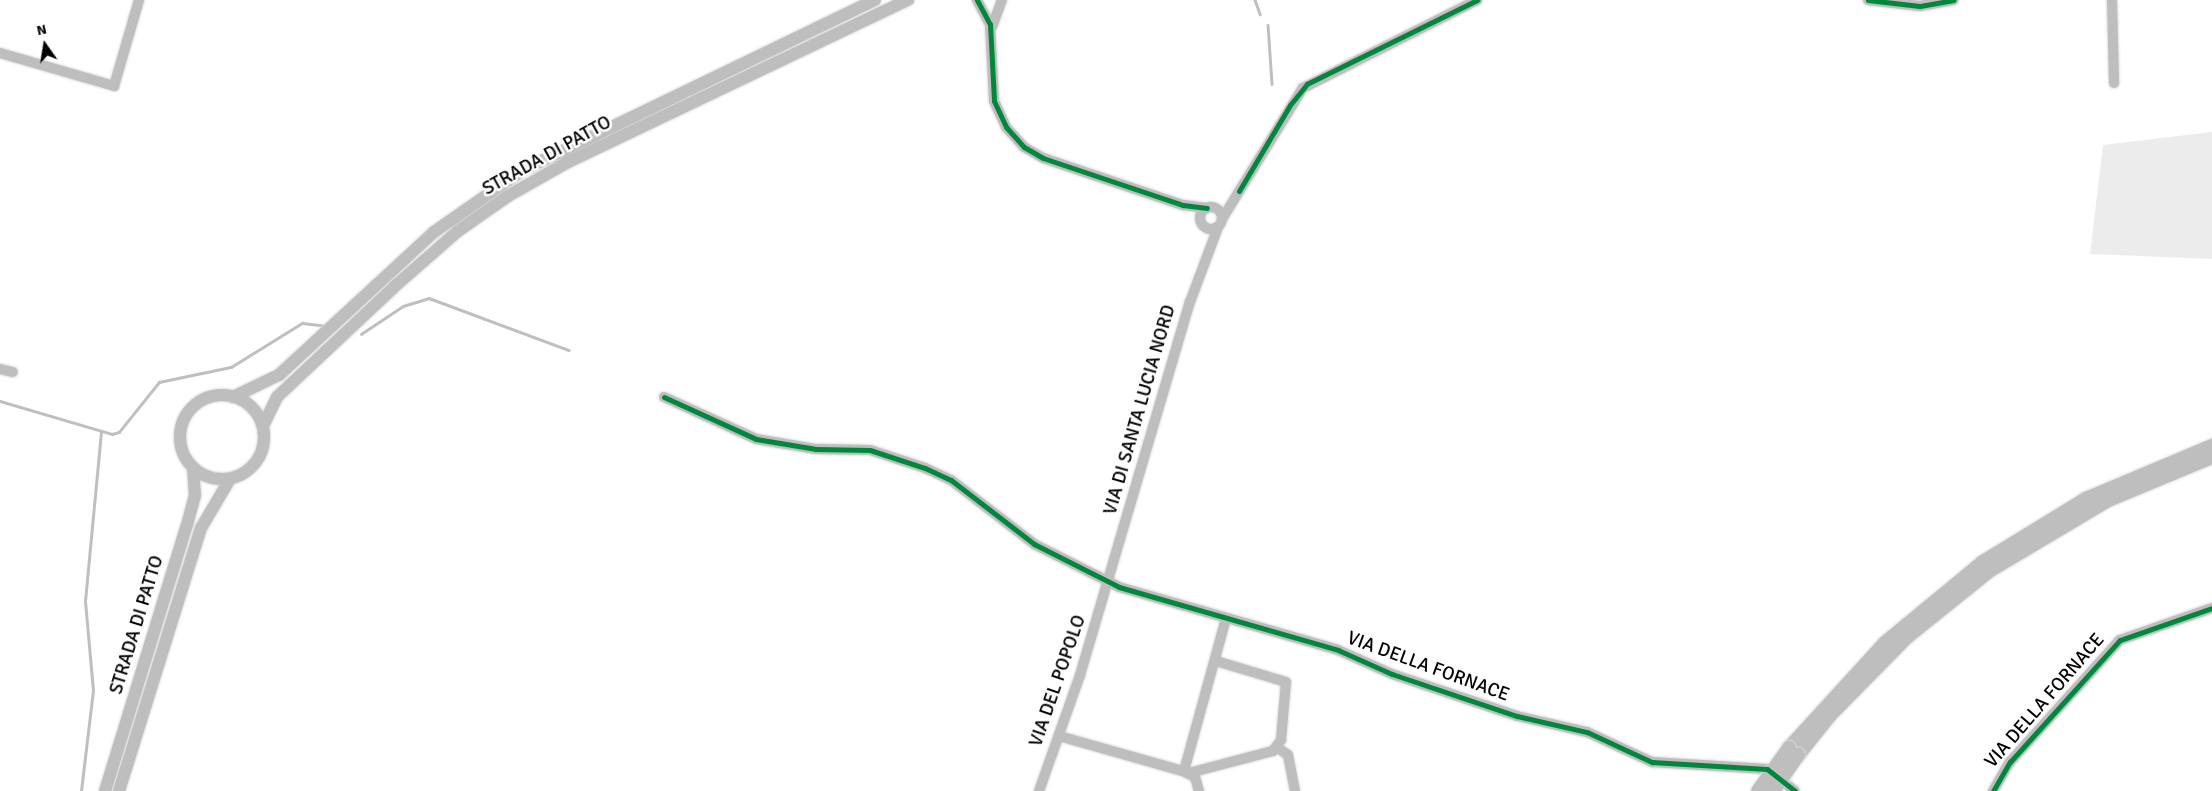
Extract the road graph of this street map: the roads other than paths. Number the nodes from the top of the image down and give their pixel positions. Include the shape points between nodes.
1 (139, 0) edge
2 (875, 0) edge
3 (908, 0) edge
4 (977, 0) edge
5 (1002, 0) edge
6 (1477, 0) edge
7 (1868, 0) edge
8 (1953, 0) edge
9 (2112, 0) edge
10 (991, 35) junction
11 (0, 53) edge
12 (2114, 82) dead end
13 (1182, 205) junction
14 (1207, 208) junction
15 (1202, 223) junction
16 (1220, 223) junction
17 (1209, 249) junction
18 (0, 369) edge
19 (13, 372) dead end
20 (234, 397) junction
21 (664, 397) dead end
22 (262, 426) junction
23 (2212, 446) edge
24 (2212, 457) edge
25 (193, 468) junction
26 (230, 479) junction
27 (1110, 582) junction
28 (2212, 608) edge
29 (1226, 619) junction
30 (1216, 661) junction
31 (1059, 736) junction
32 (1278, 748) junction
33 (1794, 752) junction
34 (1767, 769) dead end
35 (1187, 772) junction
36 (1786, 784) dead end
37 (104, 791) edge
38 (119, 791) edge
39 (1039, 791) edge
40 (1199, 791) edge
41 (1296, 791) edge
42 (1758, 791) edge
43 (1773, 791) edge
44 (1795, 791) edge
45 (1993, 791) edge

1 - 11 street via 114,86
2 - 20 main road, STRADA DI PATTO via 523,170 434,232 279,375
3 - 22 main road, STRADA DI PATTO via 568,162 508,196 458,231 394,287 277,397
4 - 10 street via 987,13
5 - 10 street
6 - 16 street, VIA DI SANTA LUCIA NORD via 1303,88
7 - 8 street via 1912,6
9 - 12 street
10 - 13 street via 994,101 1004,123 1024,147 1043,158
13 - 14 street
13 - 15 street
14 - 15 street
14 - 16 street via 1216,209
15 - 16 street
15 - 17 street
16 - 17 street, VIA DI SANTA LUCIA NORD
17 - 27 street, VIA DI SANTA LUCIA NORD
18 - 19 street
20 - 22 main road via 252,408
20 - 25 main road, STRADA DI PATTO via 202,400 185,416 179,440
21 - 27 street, VIA DELLA FORNACE via 756,439 816,449 870,450 925,468 951,480 1034,544
22 - 26 main road, STRADA DI PATTO via 258,460 246,472
23 - 33 highway via 2086,499 1983,562 1885,643
24 - 33 highway via 2100,504 1989,571 1880,663
25 - 26 main road via 210,478
25 - 37 main road, STRADA DI PATTO via 195,496
26 - 38 main road, STRADA DI PATTO via 201,528
27 - 29 street, VIA DELLA FORNACE
27 - 31 street, VIA DEL POPOLO
28 - 45 street, VIA DELLA FORNACE via 2120,640 2010,762
29 - 30 street
29 - 34 street, VIA DELLA FORNACE via 1338,650 1392,674 1517,716 1587,732 1652,762
30 - 32 street via 1286,682 1288,694
30 - 35 street
31 - 35 street
31 - 39 street, VIA DEL POPOLO
32 - 35 street
32 - 41 street via 1288,755
33 - 42 highway, bridge
33 - 43 highway, bridge
35 - 40 street
36 - 44 street

